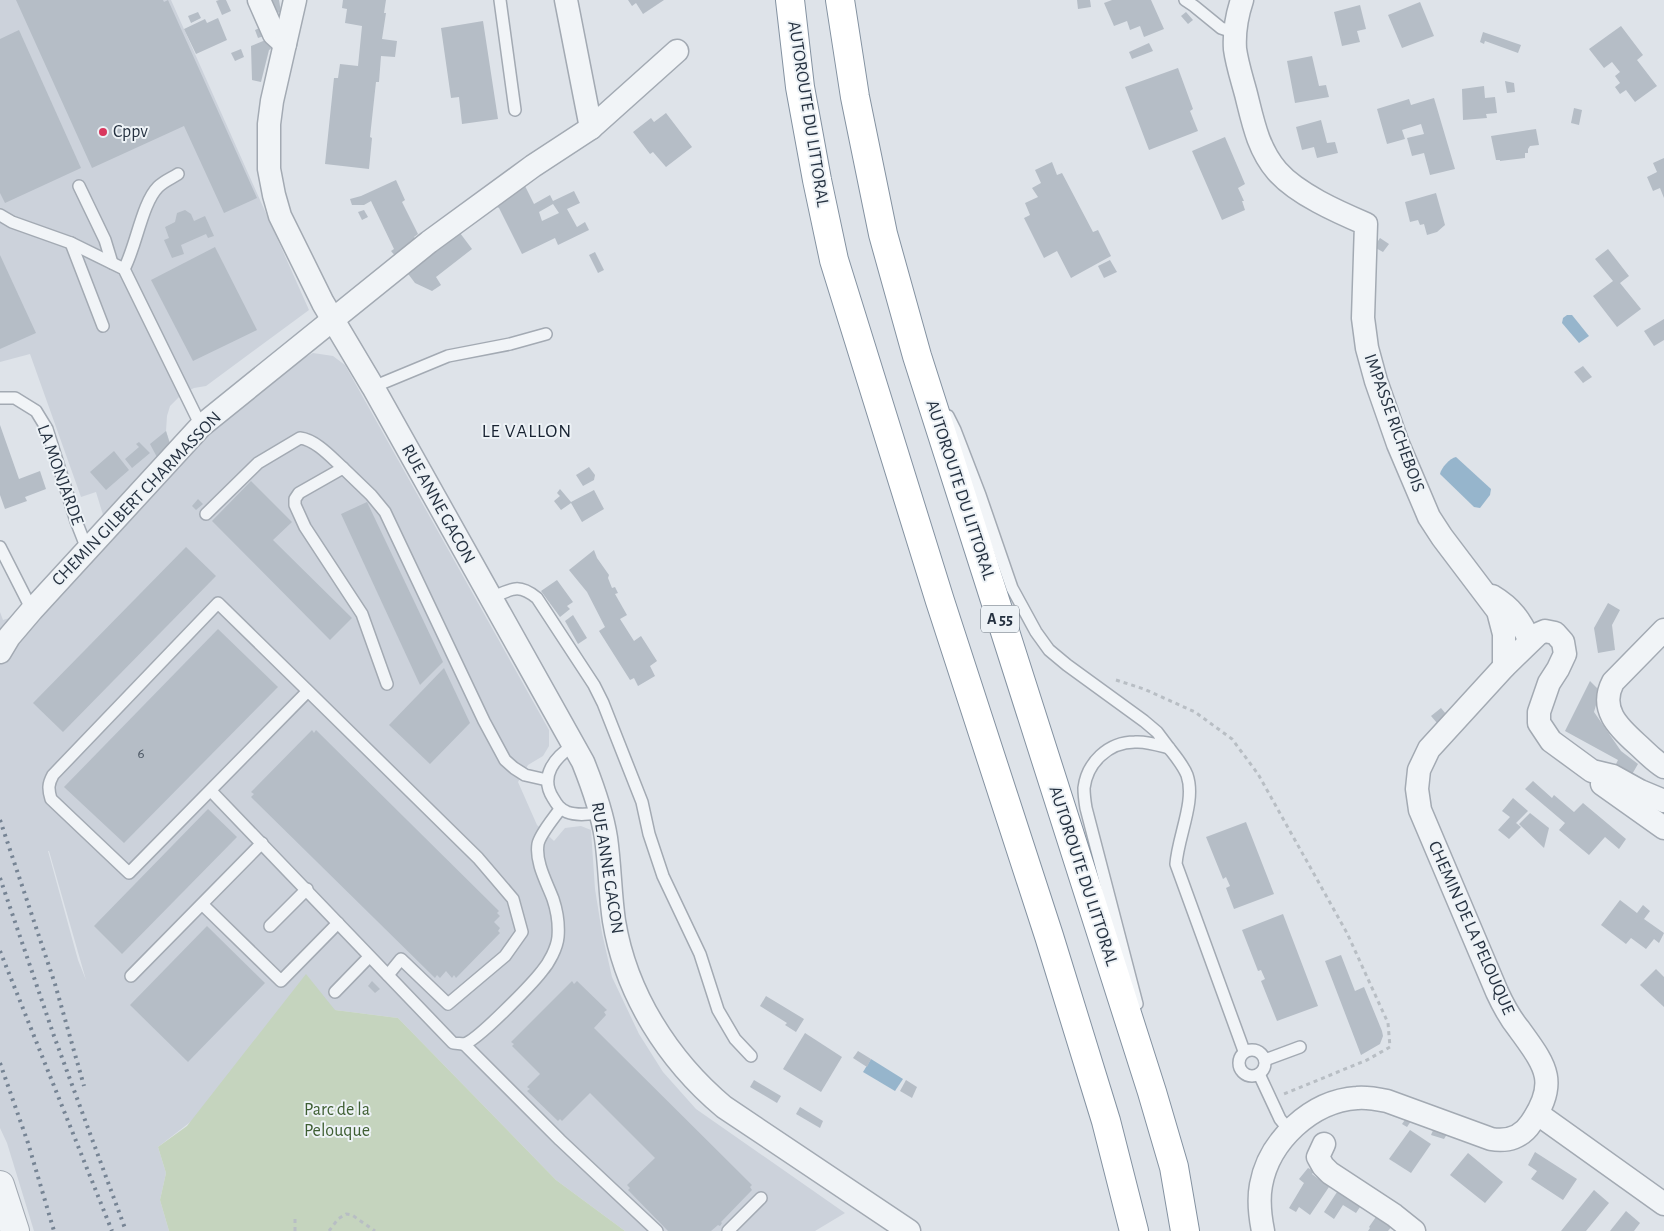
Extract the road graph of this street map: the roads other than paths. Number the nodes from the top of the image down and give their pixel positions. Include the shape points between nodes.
1 (259, 0) edge
2 (295, 0) edge
3 (500, 0) edge
4 (566, 0) edge
5 (790, 0) edge
6 (840, 0) edge
7 (1185, 0) edge
8 (1242, 0) edge
9 (1236, 33) junction
10 (285, 44) junction
11 (677, 51) dead end
12 (514, 110) dead end
13 (591, 128) junction
14 (178, 174) dead end
15 (79, 186) dead end
16 (0, 215) edge
17 (72, 243) junction
18 (112, 264) junction
19 (124, 269) junction
20 (333, 321) junction
21 (103, 326) dead end
22 (546, 334) dead end
23 (917, 356) junction
24 (372, 387) junction
25 (0, 398) edge
26 (201, 426) junction
27 (343, 468) junction
28 (206, 514) dead end
29 (0, 547) edge
30 (87, 549) junction
31 (1481, 588) junction
32 (491, 598) junction
33 (32, 610) junction
34 (1664, 630) edge
35 (1530, 641) junction
36 (0, 652) edge
37 (1504, 667) junction
38 (387, 684) dead end
39 (308, 691) junction
40 (574, 745) junction
41 (1169, 748) junction
42 (1664, 767) edge
43 (1592, 771) junction
44 (547, 780) junction
45 (211, 791) junction
46 (1664, 801) edge
47 (560, 809) junction
48 (601, 813) junction
49 (1664, 828) edge
50 (262, 843) junction
51 (307, 889) junction
52 (202, 905) junction
53 (338, 923) junction
54 (270, 926) dead end
55 (369, 956) junction
56 (388, 975) junction
57 (132, 976) dead end
58 (335, 992) dead end
59 (464, 1044) junction
60 (1300, 1047) dead end
61 (1244, 1051) junction
62 (751, 1056) dead end
63 (1265, 1060) junction
64 (1259, 1074) junction
65 (1152, 1092) junction
66 (1538, 1114) junction
67 (1290, 1131) junction
68 (1324, 1144) dead end
69 (0, 1185) edge
70 (762, 1198) dead end
71 (1664, 1204) edge
72 (15, 1231) edge
73 (657, 1231) edge
74 (728, 1231) edge
75 (909, 1231) edge
76 (1134, 1231) edge
77 (1187, 1231) edge
78 (1263, 1231) edge
79 (1414, 1231) edge

1 - 10 street via 274,34
2 - 10 street, RUE ANNE GACON
3 - 12 lane
4 - 13 street
5 - 76 highway, AUTOROUTE DU LITTORAL via 800,87 834,260 937,592 1050,936 1106,1121
6 - 23 highway, AUTOROUTE DU LITTORAL / A 55 via 855,97 883,234
7 - 9 lane via 1221,28
8 - 9 street, IMPASSE RICHEBOIS
9 - 31 street, IMPASSE RICHEBOIS via 1238,66 1256,136 1265,155 1278,172 1300,189 1366,224 1363,318 1376,381 1428,517
10 - 20 street, RUE ANNE GACON via 269,124 269,170 280,216
11 - 13 street, CHEMIN GILBERT CHARMASSON
13 - 20 street, CHEMIN GILBERT CHARMASSON via 429,242
14 - 19 lane via 158,187 145,209
15 - 18 lane via 105,240
16 - 17 lane
17 - 18 lane
17 - 21 lane
18 - 19 lane
19 - 26 lane
20 - 24 street, RUE ANNE GACON
20 - 26 street, CHEMIN GILBERT CHARMASSON
22 - 24 lane via 448,356
23 - 41 lane via 955,430 1012,588 1036,632 1049,650 1158,732
23 - 65 highway, AUTOROUTE DU LITTORAL / A 55
24 - 32 street, RUE ANNE GACON
25 - 30 lane, LA MONJARDE via 15,398 36,411 47,429
26 - 30 street, CHEMIN GILBERT CHARMASSON
27 - 28 lane via 313,442 300,438 258,463
27 - 38 lane via 298,493 295,505 305,527 362,614
27 - 44 lane via 384,512 505,760 525,774
29 - 33 lane
30 - 33 street, CHEMIN GILBERT CHARMASSON
31 - 35 street, IMPASSE RICHEBOIS via 1507,605 1522,622
31 - 37 street, IMPASSE RICHEBOIS via 1498,611 1504,634
32 - 40 street, RUE ANNE GACON
32 - 62 lane via 514,589 527,590 537,598 594,685 642,802 663,876 700,954 718,1010 735,1039
33 - 36 street, CHEMIN GILBERT CHARMASSON
34 - 42 street via 1613,682 1608,697 1610,714 1616,723
35 - 37 street, CHEMIN DE LA PELOUQUE
35 - 43 street, CHEMIN DE LA PELOUQUE via 1545,631 1555,633 1563,642 1565,654 1548,683 1539,723 1551,741
37 - 66 street, CHEMIN DE LA PELOUQUE via 1429,749 1419,770 1417,789 1420,810 1497,992 1511,1018 1539,1056 1544,1069 1546,1091
39 - 45 lane
39 - 45 lane via 218,603 53,774 48,790 52,799 129,873
39 - 56 lane via 478,858 513,899 522,932 505,956 448,1004 402,959
40 - 44 lane via 556,759
40 - 48 street, RUE ANNE GACON
41 - 61 lane via 1182,764 1190,788 1176,864
41 - 65 lane via 1134,742 1116,746 1094,762 1084,790 1137,1001
43 - 46 street via 1613,776
43 - 49 street via 1606,787
44 - 47 lane via 550,793
45 - 50 lane
47 - 48 lane via 577,814
47 - 59 lane via 538,843 538,854 558,920 558,938 553,954 543,971 501,1015
48 - 75 street, RUE ANNE GACON via 619,943 638,995 670,1050 689,1075 724,1106
50 - 51 lane
50 - 52 lane
51 - 53 lane
51 - 54 lane
52 - 53 lane via 281,981
52 - 57 lane
53 - 55 lane
55 - 56 lane
55 - 58 lane
56 - 59 lane via 453,1042
59 - 73 lane
60 - 63 lane
61 - 63 lane via 1257,1050
61 - 64 lane via 1238,1062 1241,1071 1252,1077
63 - 64 lane via 1264,1069
64 - 67 lane via 1280,1119
65 - 77 highway, AUTOROUTE DU LITTORAL / A 55 via 1174,1167
66 - 67 street, CHEMIN DE LA PELOUQUE via 1521,1134 1498,1140 1387,1101 1356,1098 1319,1110
66 - 71 street
67 - 78 street, CHEMIN DE LA PELOUQUE via 1272,1156 1261,1185
68 - 79 street via 1318,1157 1330,1173
69 - 72 street
70 - 74 lane

